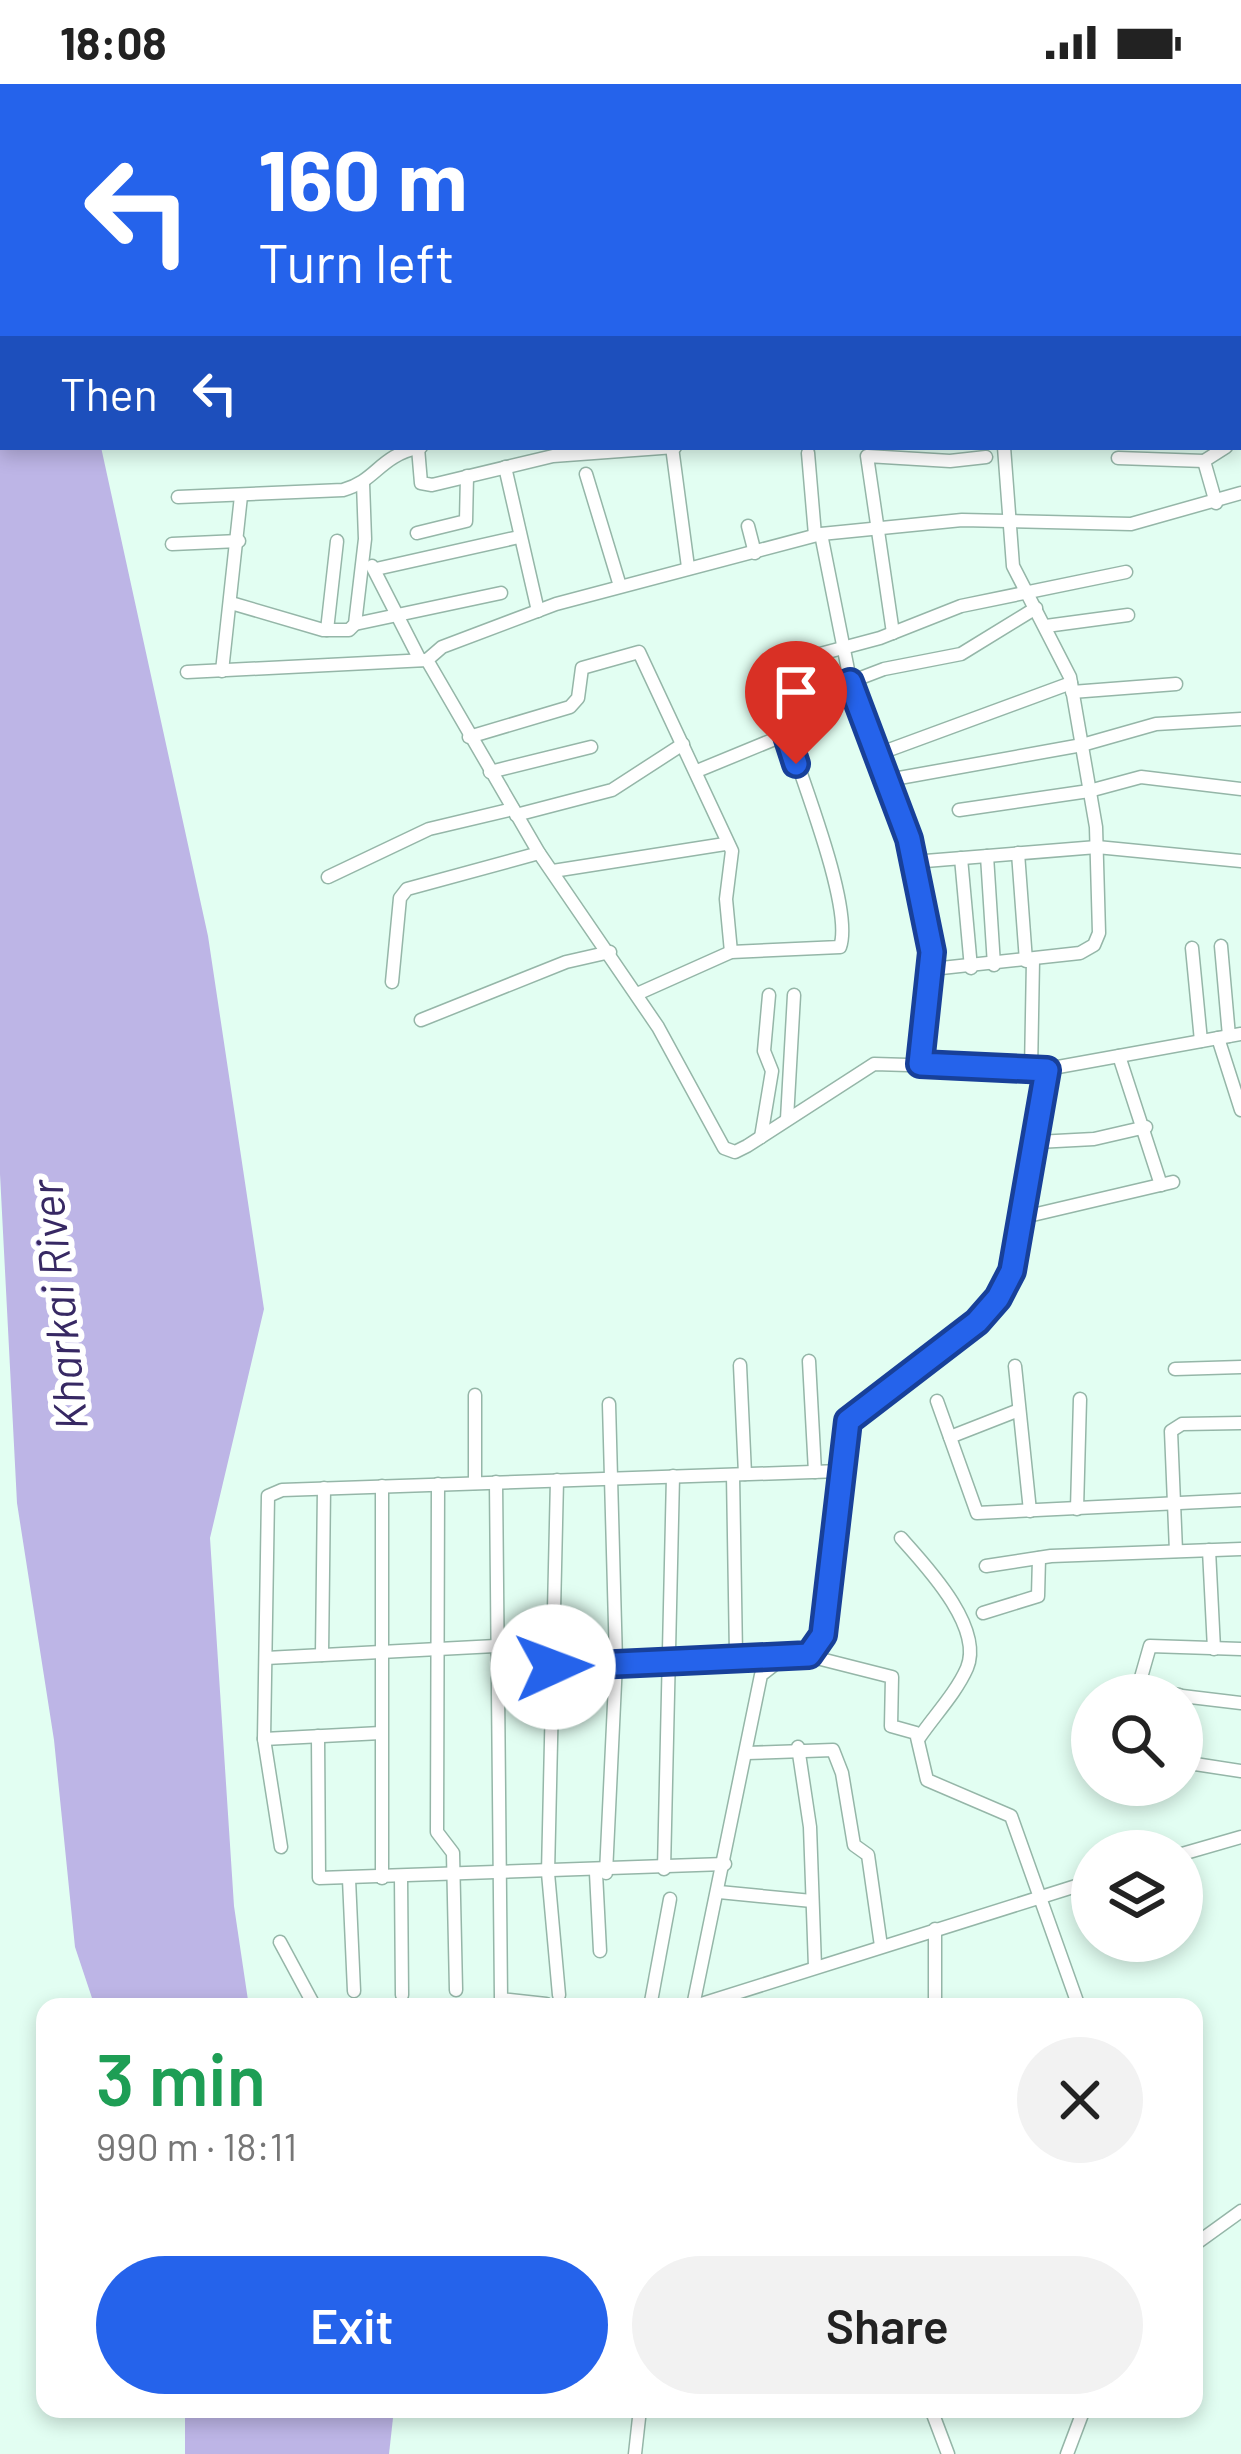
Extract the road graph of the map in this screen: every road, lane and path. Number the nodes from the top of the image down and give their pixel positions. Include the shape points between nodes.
1 (409, 450) edge
2 (419, 450) edge
3 (629, 450) edge
4 (673, 450) edge
5 (1004, 450) edge
6 (1219, 450) edge
7 (808, 453) dead end
8 (986, 457) dead end
9 (1118, 458) dead end
10 (1204, 461) junction
11 (505, 467) junction
12 (586, 474) dead end
13 (467, 476) junction
14 (363, 483) junction
15 (1241, 493) edge
16 (242, 496) junction
17 (178, 497) dead end
18 (1216, 503) junction
19 (1008, 520) junction
20 (748, 526) dead end
21 (874, 526) junction
22 (417, 533) dead end
23 (818, 534) junction
24 (519, 537) junction
25 (238, 541) junction
26 (337, 541) dead end
27 (172, 544) dead end
28 (755, 553) junction
29 (363, 560) junction
30 (688, 567) junction
31 (376, 569) junction
32 (1126, 572) dead end
33 (620, 586) junction
34 (1026, 592) junction
35 (501, 593) dead end
36 (231, 603) junction
37 (1036, 608) junction
38 (538, 611) junction
39 (399, 614) junction
40 (1128, 615) dead end
41 (355, 625) junction
42 (1046, 626) junction
43 (327, 630) junction
44 (893, 633) junction
45 (842, 649) junction
46 (424, 660) junction
47 (760, 670) dead end
48 (222, 671) junction
49 (187, 672) dead end
50 (850, 682) junction
51 (1177, 684) dead end
52 (1072, 688) junction
53 (1241, 719) edge
54 (787, 734) junction
55 (469, 736) junction
56 (683, 744) junction
57 (1082, 745) junction
58 (591, 747) dead end
59 (878, 754) junction
60 (697, 771) junction
61 (490, 772) junction
62 (888, 780) junction
63 (1241, 789) edge
64 (1090, 790) junction
65 (959, 810) dead end
66 (515, 812) junction
67 (724, 844) junction
68 (1096, 847) junction
69 (539, 853) junction
70 (1018, 853) junction
71 (987, 856) junction
72 (961, 858) junction
73 (1241, 861) edge
74 (914, 862) junction
75 (553, 871) junction
76 (328, 877) dead end
77 (1221, 946) dead end
78 (1192, 948) dead end
79 (610, 952) junction
80 (731, 952) junction
81 (1030, 961) junction
82 (994, 965) junction
83 (971, 968) junction
84 (932, 970) junction
85 (392, 982) dead end
86 (637, 994) junction
87 (770, 995) dead end
88 (794, 995) dead end
89 (421, 1021) dead end
90 (1229, 1036) edge
91 (1201, 1041) junction
92 (1119, 1056) junction
93 (920, 1064) junction
94 (1047, 1070) junction
95 (1031, 1071) junction
96 (1241, 1110) edge
97 (787, 1119) junction
98 (1146, 1127) junction
99 (761, 1137) junction
100 (1037, 1142) junction
101 (1024, 1217) junction
102 (809, 1360) dead end
103 (740, 1365) dead end
104 (1015, 1366) dead end
105 (1241, 1367) edge
106 (1175, 1370) dead end
107 (475, 1395) dead end
108 (1080, 1399) dead end
109 (937, 1401) dead end
110 (609, 1405) dead end
111 (1019, 1410) junction
112 (1241, 1423) edge
113 (950, 1437) junction
114 (841, 1471) junction
115 (815, 1472) junction
116 (739, 1474) junction
117 (674, 1477) junction
118 (612, 1479) junction
119 (557, 1480) junction
120 (475, 1483) junction
121 (496, 1483) junction
122 (438, 1484) junction
123 (382, 1486) junction
124 (324, 1488) junction
125 (1241, 1500) edge
126 (1175, 1505) junction
127 (1077, 1509) junction
128 (1030, 1511) junction
129 (901, 1538) dead end
130 (1241, 1549) edge
131 (1209, 1550) junction
132 (1176, 1551) junction
133 (1039, 1558) junction
134 (986, 1566) dead end
135 (983, 1613) dead end
136 (553, 1643) junction
137 (497, 1644) junction
138 (439, 1646) junction
139 (1214, 1649) junction
140 (1241, 1649) edge
141 (381, 1651) junction
142 (322, 1654) junction
143 (736, 1655) junction
144 (809, 1655) junction
145 (266, 1658) junction
146 (672, 1658) junction
147 (616, 1661) junction
148 (778, 1661) junction
149 (553, 1667) junction
150 (1142, 1674) edge
151 (1203, 1698) edge
152 (1241, 1703) edge
153 (381, 1733) junction
154 (318, 1736) junction
155 (264, 1738) junction
156 (919, 1738) junction
157 (798, 1748) junction
158 (746, 1754) junction
159 (1203, 1765) edge
160 (1241, 1771) edge
161 (1241, 1837) edge
162 (281, 1847) dead end
163 (1203, 1849) edge
164 (725, 1864) junction
165 (664, 1869) junction
166 (601, 1873) junction
167 (498, 1874) junction
168 (548, 1874) junction
169 (453, 1875) junction
170 (401, 1877) junction
171 (382, 1878) junction
172 (350, 1879) junction
173 (1071, 1887) edge
174 (719, 1892) junction
175 (1039, 1896) junction
176 (670, 1899) dead end
177 (812, 1901) junction
178 (935, 1929) junction
179 (280, 1942) dead end
180 (881, 1946) junction
181 (600, 1951) dead end
182 (815, 1967) junction
183 (456, 1990) dead end
184 (354, 1991) dead end
185 (402, 1995) dead end
186 (310, 1998) edge
187 (501, 1998) edge
188 (552, 1998) edge
189 (652, 1998) edge
190 (693, 1998) edge
191 (720, 1998) edge
192 (935, 1998) edge
193 (1076, 1998) edge
194 (1241, 2211) edge
195 (1203, 2238) edge
196 (639, 2418) edge
197 (934, 2418) edge
198 (1081, 2418) edge
199 (635, 2454) edge
200 (948, 2454) edge
201 (1067, 2454) edge

1 - 14 street via 386,457
2 - 13 street via 424,485
3 - 11 street
4 - 30 street
5 - 19 street
6 - 10 street
7 - 23 street
8 - 21 street via 867,456
9 - 10 street
10 - 18 street
11 - 13 street
11 - 24 street
12 - 33 street
13 - 22 street via 466,521
14 - 16 street
14 - 29 street
15 - 18 street
16 - 17 street
16 - 25 street
18 - 19 street via 1131,524
19 - 21 street
19 - 34 street via 1013,566
20 - 28 street
21 - 23 street
21 - 44 street
23 - 28 street
23 - 45 street
24 - 31 street
24 - 38 street
25 - 27 street
25 - 36 street
26 - 43 street
28 - 30 street
29 - 31 street
29 - 41 street
30 - 33 street
31 - 39 street
32 - 34 street
33 - 38 street
34 - 37 street
34 - 44 street
35 - 39 street
36 - 43 street
36 - 48 street
37 - 42 street
37 - 50 street via 961,654
38 - 46 street
39 - 41 street
39 - 46 street
40 - 42 street
41 - 43 street
42 - 52 street
44 - 45 street
45 - 47 street
45 - 50 street
46 - 48 street
46 - 55 street
48 - 49 street
50 - 54 street via 787,706
50 - 59 street
51 - 52 street
52 - 57 street
52 - 59 street
53 - 57 street via 1156,724
54 - 60 street
54 - 80 street via 828,859 843,940 828,951
55 - 56 street via 570,707 581,668 640,652
55 - 61 street
56 - 60 street
56 - 66 street via 612,790
57 - 62 street
57 - 64 street
58 - 61 street
59 - 62 street
60 - 67 street
61 - 66 street
62 - 74 street
63 - 64 street via 1152,776
64 - 65 street
64 - 68 street
66 - 69 street
66 - 76 street via 430,829
67 - 75 street
67 - 80 street via 732,851
68 - 70 street
68 - 73 street
68 - 81 street via 1098,939 1079,953
69 - 75 street
69 - 85 street via 406,890
70 - 71 street
70 - 81 street
71 - 72 street
71 - 82 street
72 - 74 street
72 - 83 street
74 - 84 street
75 - 79 street
77 - 90 street
78 - 91 street
79 - 86 street
79 - 89 street
80 - 86 street
81 - 82 street
81 - 95 street
82 - 83 street
83 - 84 street
84 - 93 street
86 - 99 street via 724,1148 735,1152
87 - 99 street via 764,1051 772,1066
88 - 97 street
90 - 91 street
90 - 96 street
91 - 92 street
92 - 94 street
92 - 98 street
93 - 95 street
93 - 97 street via 874,1064
94 - 95 street
94 - 100 street
97 - 99 street
98 - 100 street
98 - 101 street via 1167,1184
100 - 101 street
101 - 114 street via 998,1298 848,1421
102 - 115 street
103 - 116 street
104 - 111 street
105 - 106 street
107 - 120 street
108 - 127 street
109 - 113 street
110 - 118 street
111 - 113 street
111 - 128 street
112 - 126 street via 1171,1431
113 - 128 street via 977,1513
114 - 115 street
114 - 144 street via 823,1635
115 - 116 street
116 - 117 street
116 - 143 street
117 - 118 street
117 - 146 street
118 - 119 street
118 - 147 street
119 - 121 street
119 - 136 street
120 - 121 street
120 - 122 street
121 - 137 street
122 - 123 street
122 - 138 street
123 - 124 street
123 - 141 street
124 - 142 street
124 - 145 street via 268,1496
125 - 126 street
126 - 127 street
126 - 132 street
127 - 128 street
129 - 156 street via 944,1588 970,1647 966,1670
130 - 131 street
131 - 132 street
131 - 139 street
132 - 133 street
133 - 134 street
133 - 135 street via 1038,1596
136 - 137 street
136 - 149 street
137 - 138 street
137 - 167 street
138 - 141 street
138 - 169 street via 437,1832 453,1853
139 - 140 street
139 - 150 street via 1150,1646
141 - 142 street
141 - 153 street
142 - 145 street
143 - 146 street
143 - 148 street
144 - 148 street
144 - 156 street via 892,1677 891,1726
145 - 155 street
146 - 147 street
146 - 165 street
147 - 149 street
147 - 166 street
148 - 158 street via 761,1675
149 - 168 street
151 - 152 street
153 - 154 street
153 - 171 street
154 - 155 street
154 - 172 street via 319,1878
155 - 162 street
156 - 175 street via 933,1786 1011,1816
157 - 158 street
157 - 177 street
157 - 180 street via 828,1747 837,1756 854,1845 868,1855
158 - 164 street
159 - 160 street
161 - 163 street
164 - 165 street
164 - 174 street
165 - 166 street
166 - 168 street
166 - 181 street
167 - 168 street
167 - 169 street
167 - 187 street
168 - 188 street
169 - 170 street
169 - 183 street
170 - 171 street
170 - 185 street
171 - 172 street
172 - 184 street
173 - 175 street
174 - 177 street
174 - 190 street
175 - 178 street
175 - 193 street
176 - 189 street
177 - 182 street
178 - 180 street
178 - 192 street
179 - 186 street
180 - 182 street
182 - 191 street
194 - 195 street
196 - 199 street
197 - 200 street
198 - 201 street

